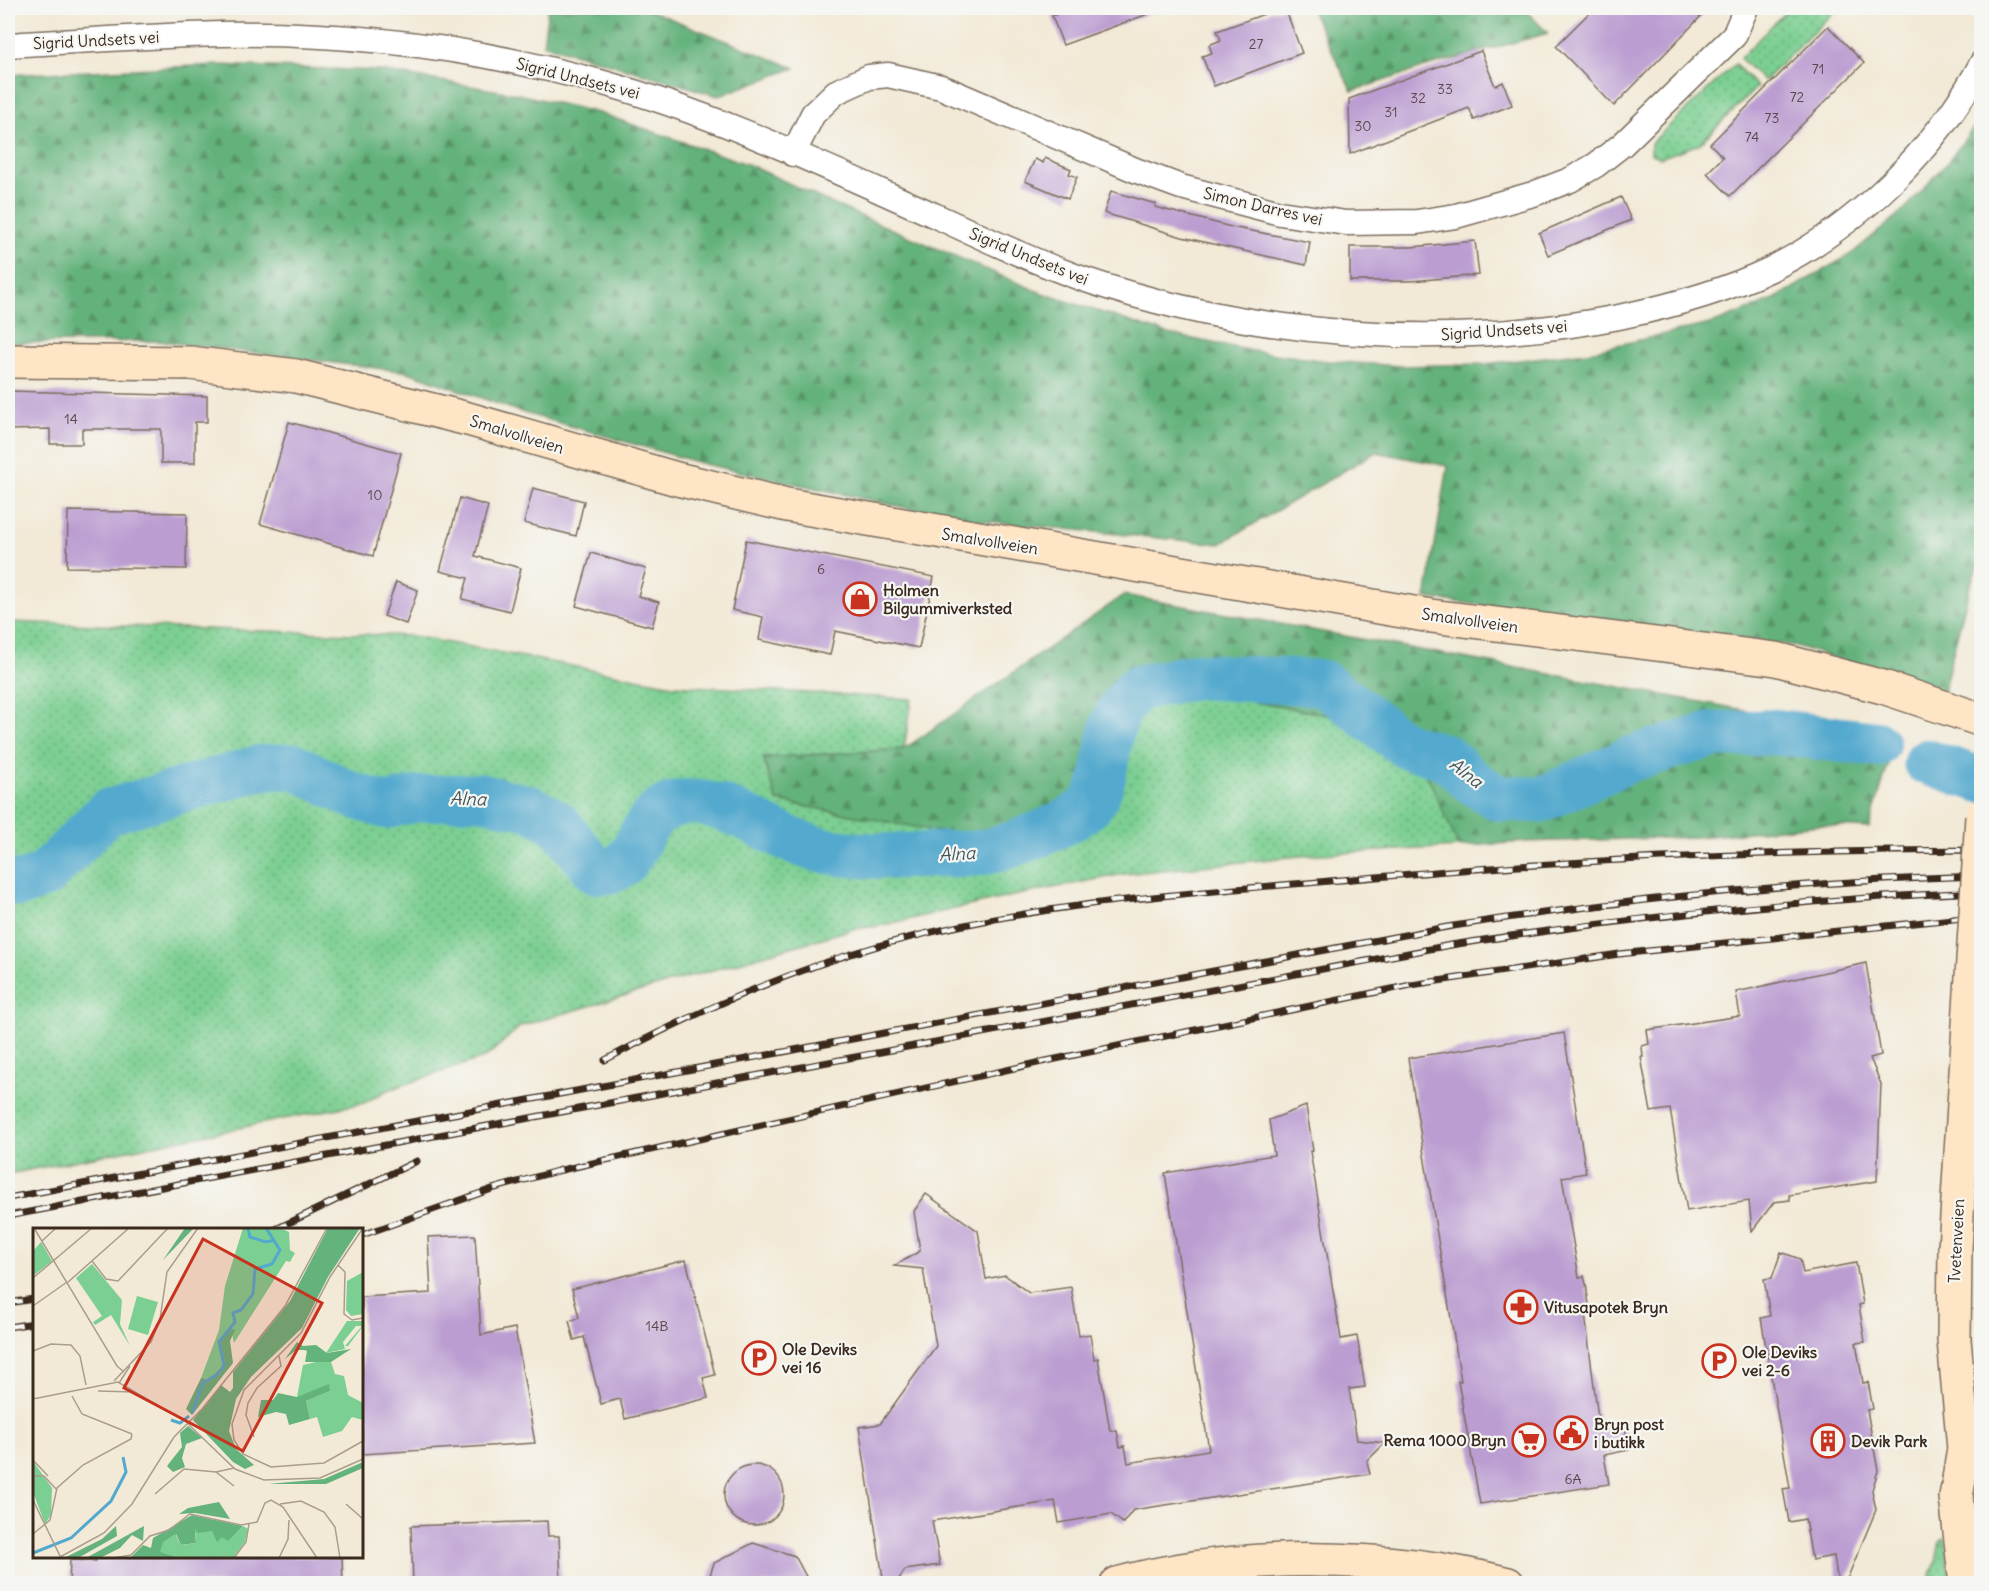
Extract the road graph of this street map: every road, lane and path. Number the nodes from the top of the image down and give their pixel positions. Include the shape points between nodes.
1 (1746, 8) edge
2 (8, 45) edge
3 (1982, 63) edge
4 (793, 154) junction
5 (8, 360) edge
6 (1979, 719) edge
7 (1982, 817) edge
8 (1964, 1449) junction
9 (1982, 1480) edge
10 (1118, 1584) edge
11 (1508, 1584) edge
12 (1966, 1584) edge

1 - 4 street, Simon Darres vei via 1734,36 1623,144 1596,165 1533,194 1456,216 1417,222 1339,222 1280,213 1201,192 1135,170 942,87 888,75 868,77 836,92 813,114
2 - 4 street, Sigrid Undsets vei via 225,34 429,47 596,80 735,128
3 - 4 street, Sigrid Undsets vei via 1940,127 1890,184 1832,231 1769,270 1684,302 1636,313 1578,325 1459,336 1314,328 1204,313 1147,298 1027,258
5 - 6 street, Smalvollveien via 190,363 296,376 468,418 677,479 787,505 1431,616 1776,659 1892,690
7 - 8 street, Tvetenveien, bridge via 1955,1248 1954,1340
8 - 9 street, Tvetenveien
8 - 12 street, Tvetenveien via 1956,1497
10 - 11 street via 1178,1571 1306,1561 1411,1566

